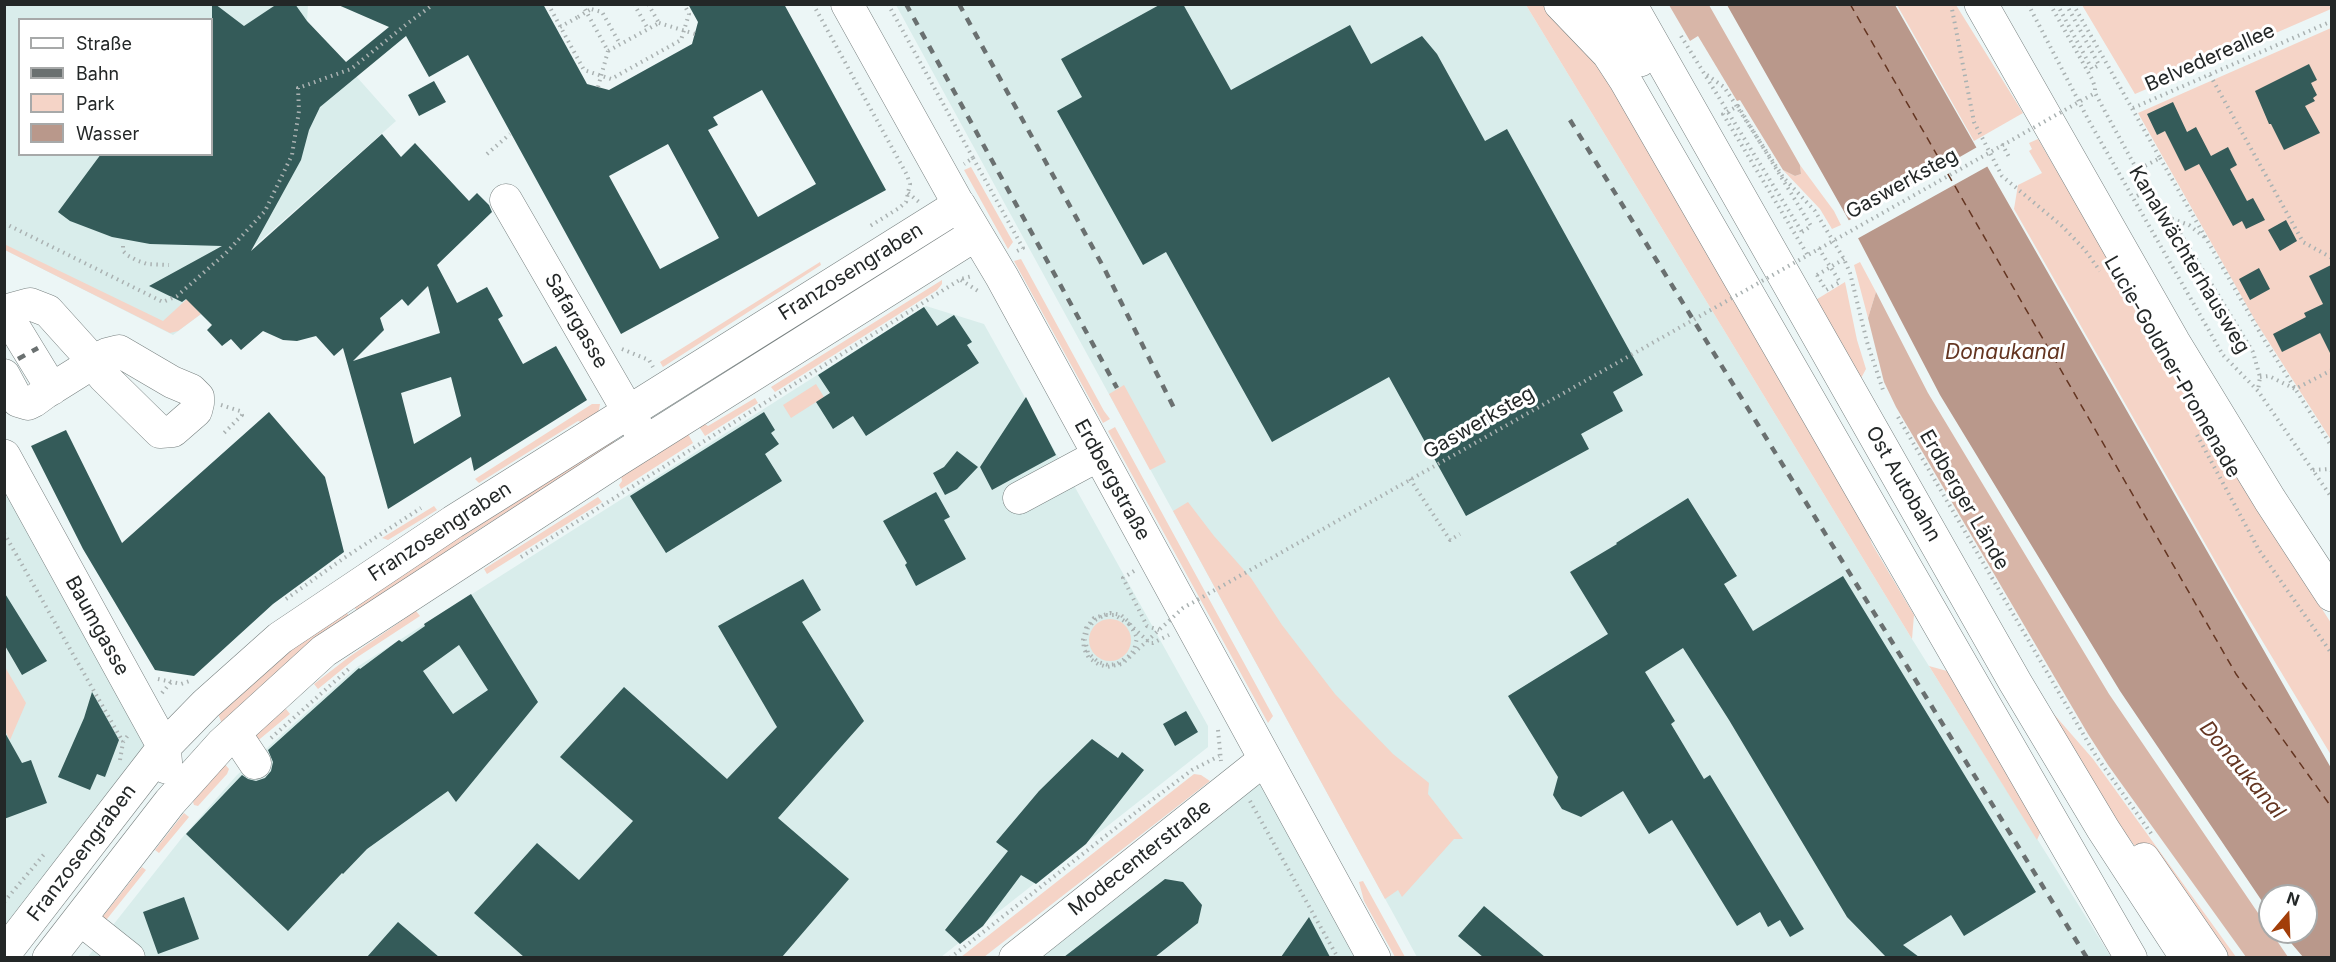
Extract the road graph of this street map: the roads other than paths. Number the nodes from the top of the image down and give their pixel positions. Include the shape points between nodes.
1 (847, 4) edge
2 (1560, 4) edge
3 (1599, 4) edge
4 (1611, 4) edge
5 (1620, 4) edge
6 (1630, 4) edge
7 (1981, 4) edge
8 (1693, 122) junction
9 (506, 200) dead end
10 (959, 204) junction
11 (976, 234) junction
12 (6, 315) edge
13 (93, 363) junction
14 (154, 371) junction
15 (4, 375) edge
16 (52, 389) junction
17 (622, 400) junction
18 (126, 405) junction
19 (646, 442) junction
20 (1099, 455) junction
21 (4, 456) edge
22 (1019, 498) dead end
23 (2331, 595) edge
24 (164, 747) junction
25 (1265, 759) junction
26 (170, 802) junction
27 (2150, 849) road end
28 (80, 919) junction
29 (4, 954) edge
30 (49, 957) edge
31 (129, 957) edge
32 (1016, 957) edge
33 (1374, 957) edge
34 (2131, 957) edge
35 (2187, 957) edge
36 (2212, 957) edge

1 - 10 street, Erdbergstraße
2 - 34 street via 1608,54 1625,80
3 - 8 main road via 1681,123
4 - 8 street
5 - 8 main road
6 - 8 main road, Ost Autobahn
7 - 23 main road via 2173,341
8 - 35 main road, Ost Autobahn via 2015,682 2103,829
9 - 17 street, Safargasse
10 - 11 main road, Erdbergstraße
10 - 17 main road, Franzosengraben
11 - 19 main road, Franzosengraben
11 - 20 main road, Erdbergstraße via 986,278
12 - 13 street via 26,305 42,308
12 - 16 street
13 - 14 street via 119,351
13 - 16 street
13 - 18 street
14 - 18 street
14 - 18 street via 191,390 198,400 196,411 167,433 157,431
15 - 16 street via 18,401 25,404
17 - 19 street, Safargasse
17 - 24 main road, Franzosengraben via 453,522 280,638
19 - 26 main road, Franzosengraben via 324,651 247,751
20 - 22 street
20 - 25 main road, Erdbergstraße
21 - 24 main road, Baumgasse
24 - 26 main road, Baumgasse
24 - 29 main road, Franzosengraben
25 - 32 street, Modecenterstraße
25 - 33 main road, Erdbergstraße
26 - 28 main road, Franzosengraben
27 - 36 street
28 - 30 main road, Franzosengraben
28 - 31 street

